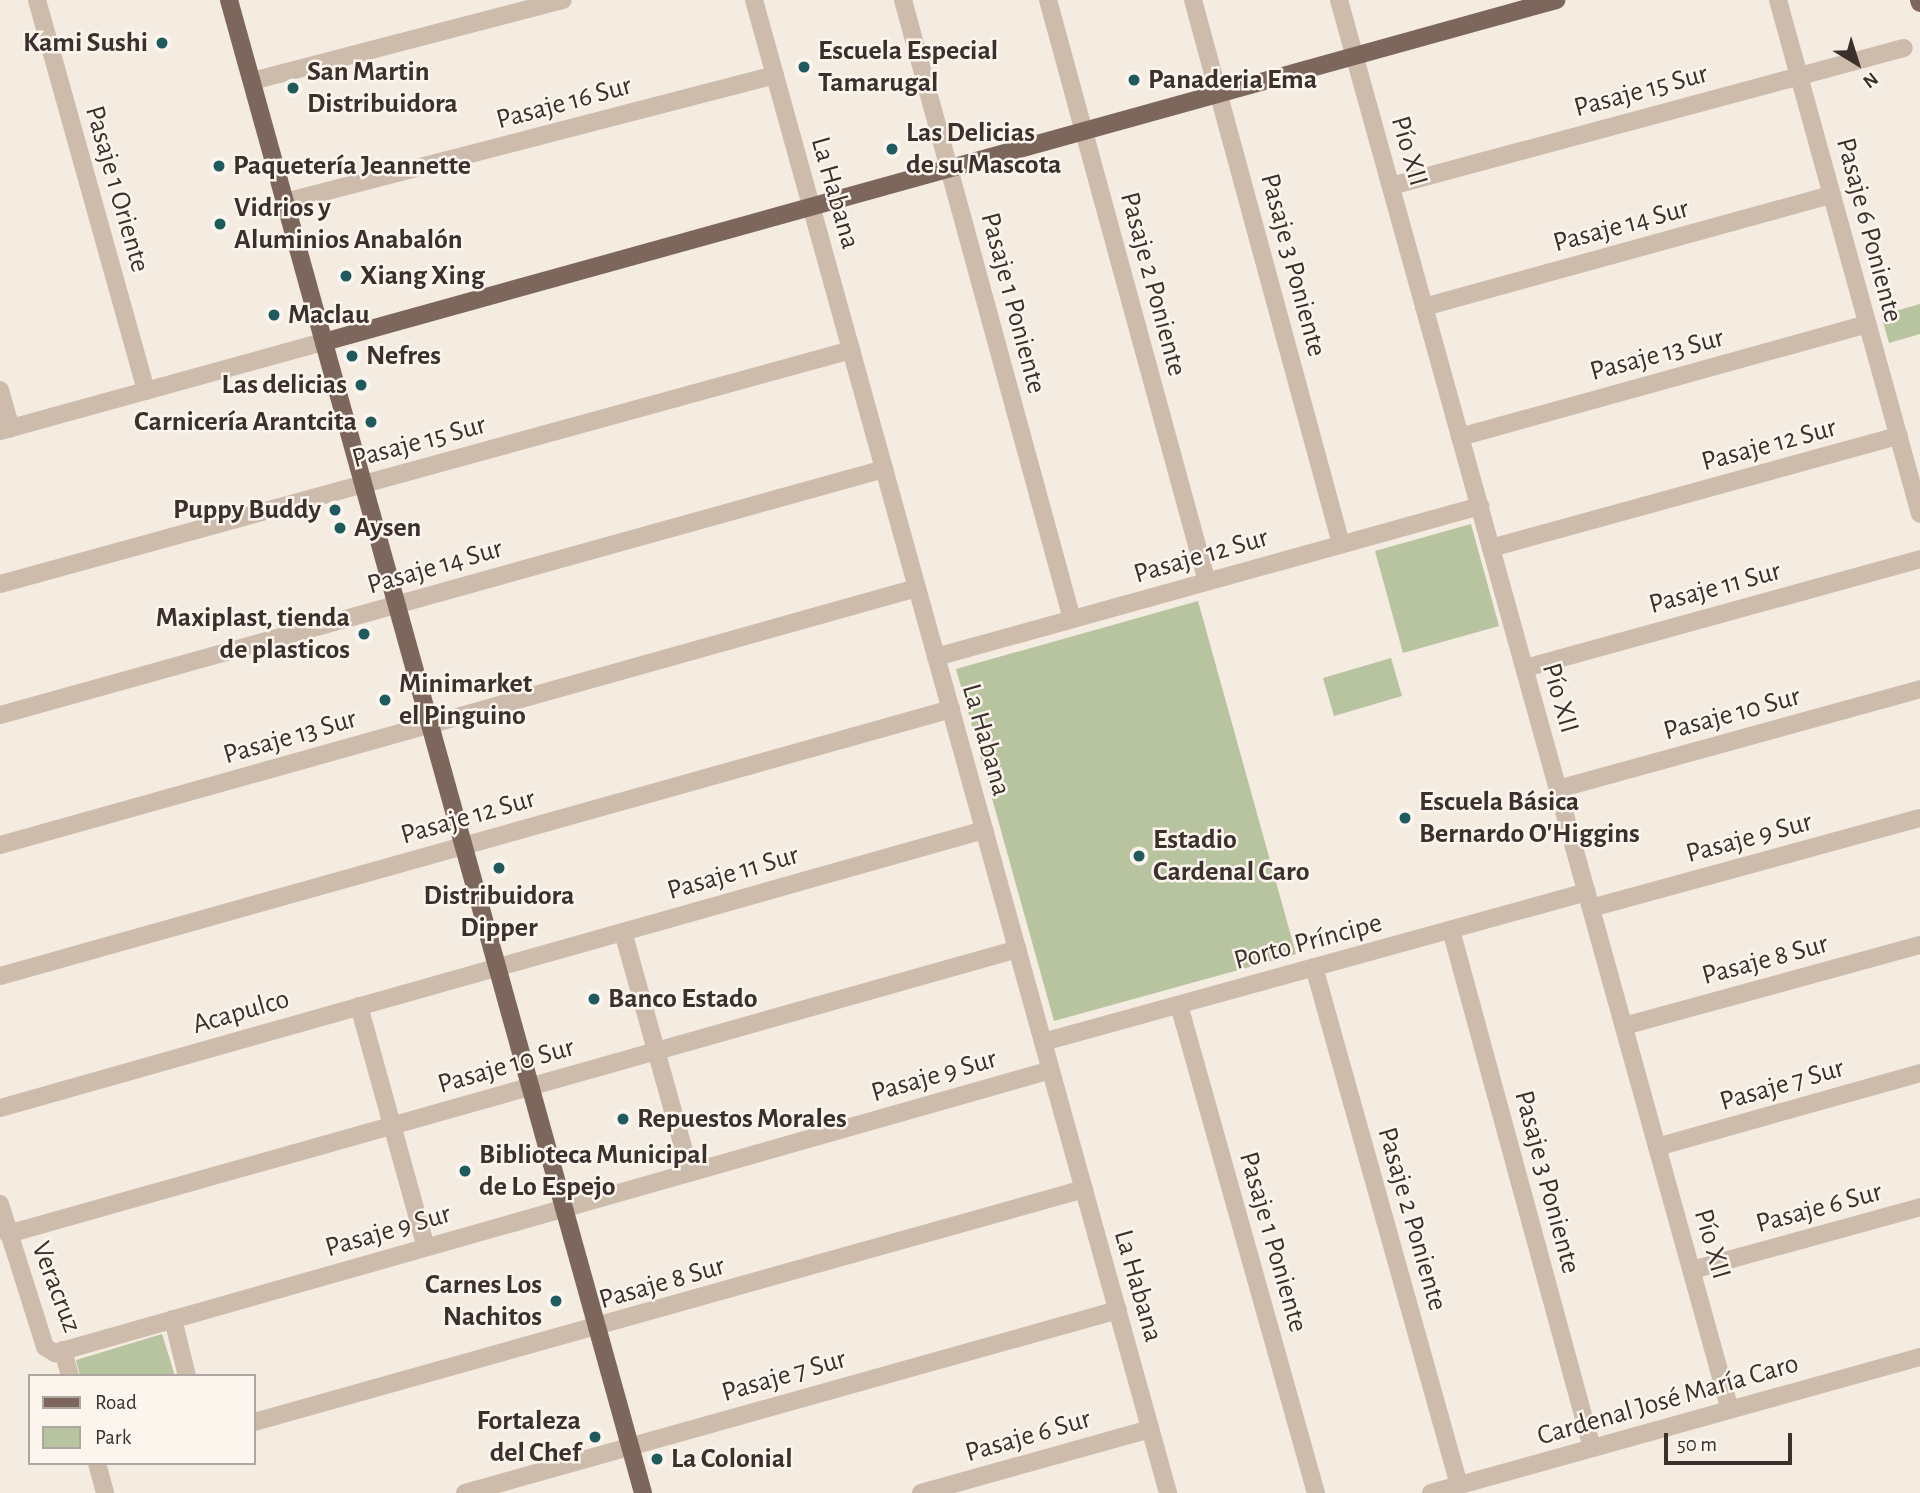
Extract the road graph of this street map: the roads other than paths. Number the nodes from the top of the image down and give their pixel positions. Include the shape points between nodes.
1 (37, 0) edge
2 (229, 0) edge
3 (563, 0) edge
4 (754, 0) edge
5 (903, 0) edge
6 (1048, 0) edge
7 (1193, 0) edge
8 (1339, 0) edge
9 (1556, 0) edge
10 (1778, 0) edge
11 (1904, 48) dead end
12 (1355, 56) junction
13 (775, 75) junction
14 (1799, 75) junction
15 (252, 81) junction
16 (1219, 94) junction
17 (1084, 131) junction
18 (949, 169) junction
19 (1391, 186) junction
20 (1832, 195) junction
21 (285, 202) junction
22 (812, 208) junction
23 (1424, 307) junction
24 (1867, 324) junction
25 (324, 342) junction
26 (851, 350) junction
27 (0, 390) edge
28 (146, 391) junction
29 (5, 430) edge
30 (1899, 436) junction
31 (1460, 437) junction
32 (884, 469) junction
33 (363, 485) junction
34 (1480, 506) junction
35 (1920, 514) edge
36 (1341, 544) junction
37 (1491, 548) junction
38 (1920, 559) edge
39 (1207, 582) junction
40 (0, 584) edge
41 (917, 588) junction
42 (396, 604) junction
43 (1072, 619) junction
44 (936, 657) junction
45 (1525, 668) junction
46 (1920, 689) edge
47 (951, 709) junction
48 (0, 715) edge
49 (430, 725) junction
50 (1558, 789) junction
51 (1920, 818) edge
52 (984, 830) junction
53 (0, 845) edge
54 (463, 846) junction
55 (1589, 900) junction
56 (1451, 930) junction
57 (623, 932) junction
58 (1920, 945) edge
59 (1017, 949) junction
60 (497, 967) junction
61 (1314, 967) junction
62 (0, 976) edge
63 (1179, 1004) junction
64 (359, 1006) junction
65 (1624, 1026) junction
66 (1043, 1042) junction
67 (656, 1051) junction
68 (1051, 1070) junction
69 (1920, 1073) edge
70 (530, 1087) junction
71 (0, 1108) edge
72 (393, 1126) junction
73 (1657, 1147) junction
74 (690, 1172) junction
75 (1084, 1189) junction
76 (0, 1204) edge
77 (1920, 1207) edge
78 (564, 1208) junction
79 (8, 1234) junction
80 (426, 1247) junction
81 (1692, 1270) junction
82 (1118, 1310) junction
83 (173, 1319) junction
84 (597, 1329) junction
85 (63, 1350) junction
86 (1920, 1357) edge
87 (70, 1374) edge
88 (187, 1374) edge
89 (1730, 1410) junction
90 (256, 1421) edge
91 (1150, 1429) junction
92 (630, 1447) junction
93 (1592, 1448) junction
94 (101, 1465) edge
95 (1459, 1485) junction
96 (105, 1493) edge
97 (465, 1493) edge
98 (643, 1493) edge
99 (920, 1493) edge
100 (1168, 1493) edge
101 (1316, 1493) edge
102 (1431, 1493) edge

1 - 28 street, Pasaje 1 Oriente
2 - 15 main road
3 - 15 street
4 - 13 street, La Habana
5 - 18 street, Pasaje 1 Poniente
6 - 17 street, Pasaje 2 Poniente
7 - 16 street, Pasaje 3 Poniente
8 - 12 street, Pío XII
9 - 12 main road
10 - 14 street, Pasaje 6 Poniente
11 - 14 street, Pasaje 15 Sur
12 - 16 main road
12 - 19 street, Pío XII
13 - 21 street, Pasaje 16 Sur
13 - 22 street, La Habana
14 - 19 street, Pasaje 15 Sur
14 - 20 street, Pasaje 6 Poniente
15 - 21 main road
16 - 17 main road
16 - 36 street, Pasaje 3 Poniente
17 - 18 main road
17 - 39 street, Pasaje 2 Poniente
18 - 22 main road
18 - 43 street, Pasaje 1 Poniente
19 - 23 street, Pío XII
20 - 23 street, Pasaje 14 Sur
20 - 24 street, Pasaje 6 Poniente
21 - 25 main road
22 - 25 main road
22 - 26 street, La Habana
23 - 31 street, Pío XII
24 - 30 street, Pasaje 6 Poniente
24 - 31 street, Pasaje 13 Sur
25 - 28 street
25 - 33 main road
26 - 32 street, La Habana
26 - 33 street, Pasaje 15 Sur
27 - 29 street
28 - 29 street
30 - 35 street, Pasaje 6 Poniente
30 - 37 street, Pasaje 12 Sur
31 - 34 street, Pío XII
32 - 41 street, La Habana
32 - 42 street, Pasaje 14 Sur
33 - 40 street, Pasaje 15 Sur
33 - 42 main road
34 - 36 street, Pasaje 12 Sur
34 - 37 street, Pío XII
36 - 39 street, Pasaje 12 Sur
37 - 45 street, Pío XII
38 - 45 street, Pasaje 11 Sur
39 - 43 street, Pasaje 12 Sur
41 - 44 street, La Habana
41 - 49 street, Pasaje 13 Sur
42 - 48 street, Pasaje 14 Sur
42 - 49 main road
43 - 44 street, Pasaje 12 Sur
44 - 47 street, La Habana
45 - 50 street, Pío XII
46 - 50 street, Pasaje 10 Sur
47 - 52 street, La Habana
47 - 54 street, Pasaje 12 Sur
49 - 53 street, Pasaje 13 Sur
49 - 54 main road
50 - 55 street, Pío XII
51 - 55 street, Pasaje 9 Sur
52 - 57 street, Pasaje 11 Sur
52 - 59 street, La Habana
54 - 60 main road
54 - 62 street, Pasaje 12 Sur
55 - 56 street, Porto Príncipe
55 - 65 street, Pío XII
56 - 61 street, Porto Príncipe
56 - 93 street, Pasaje 3 Poniente
57 - 60 street, Pasaje 11 Sur
57 - 67 street
58 - 65 street, Pasaje 8 Sur
59 - 66 street, La Habana
59 - 67 street, Pasaje 10 Sur
60 - 64 street, Acapulco
60 - 70 main road
61 - 63 street, Porto Príncipe
61 - 95 street, Pasaje 2 Poniente
63 - 66 street, Porto Príncipe
63 - 101 street, Pasaje 1 Poniente
64 - 71 street, Acapulco
64 - 72 street
65 - 73 street, Pío XII
66 - 68 street, La Habana
67 - 70 street, Pasaje 10 Sur
67 - 74 street
68 - 74 street, Pasaje 9 Sur
68 - 75 street, La Habana
69 - 73 street, Pasaje 7 Sur
70 - 72 street, Pasaje 10 Sur
70 - 78 main road
72 - 79 street, Pasaje 10 Sur
72 - 80 street
73 - 81 street, Pío XII
74 - 78 street, Pasaje 9 Sur
75 - 82 street, La Habana
75 - 84 street, Pasaje 8 Sur
76 - 79 street, Veracruz
77 - 81 street, Pasaje 6 Sur
78 - 80 street, Pasaje 9 Sur
78 - 84 main road
79 - 85 street, Veracruz via 45,1347 55,1353
80 - 83 street, Pasaje 9 Sur
81 - 89 street, Pío XII
82 - 91 street, La Habana
82 - 92 street, Pasaje 7 Sur
83 - 85 street, Pasaje 9 Sur
83 - 88 street
84 - 90 street, Pasaje 8 Sur
84 - 92 main road
85 - 87 street, Veracruz
86 - 89 street, Cardenal José María Caro
89 - 93 street, Cardenal José María Caro
91 - 99 street, Pasaje 6 Sur
91 - 100 street, La Habana
92 - 97 street, Pasaje 7 Sur
92 - 98 main road
93 - 95 street, Cardenal José María Caro
94 - 96 street
95 - 102 street, Cardenal José María Caro

